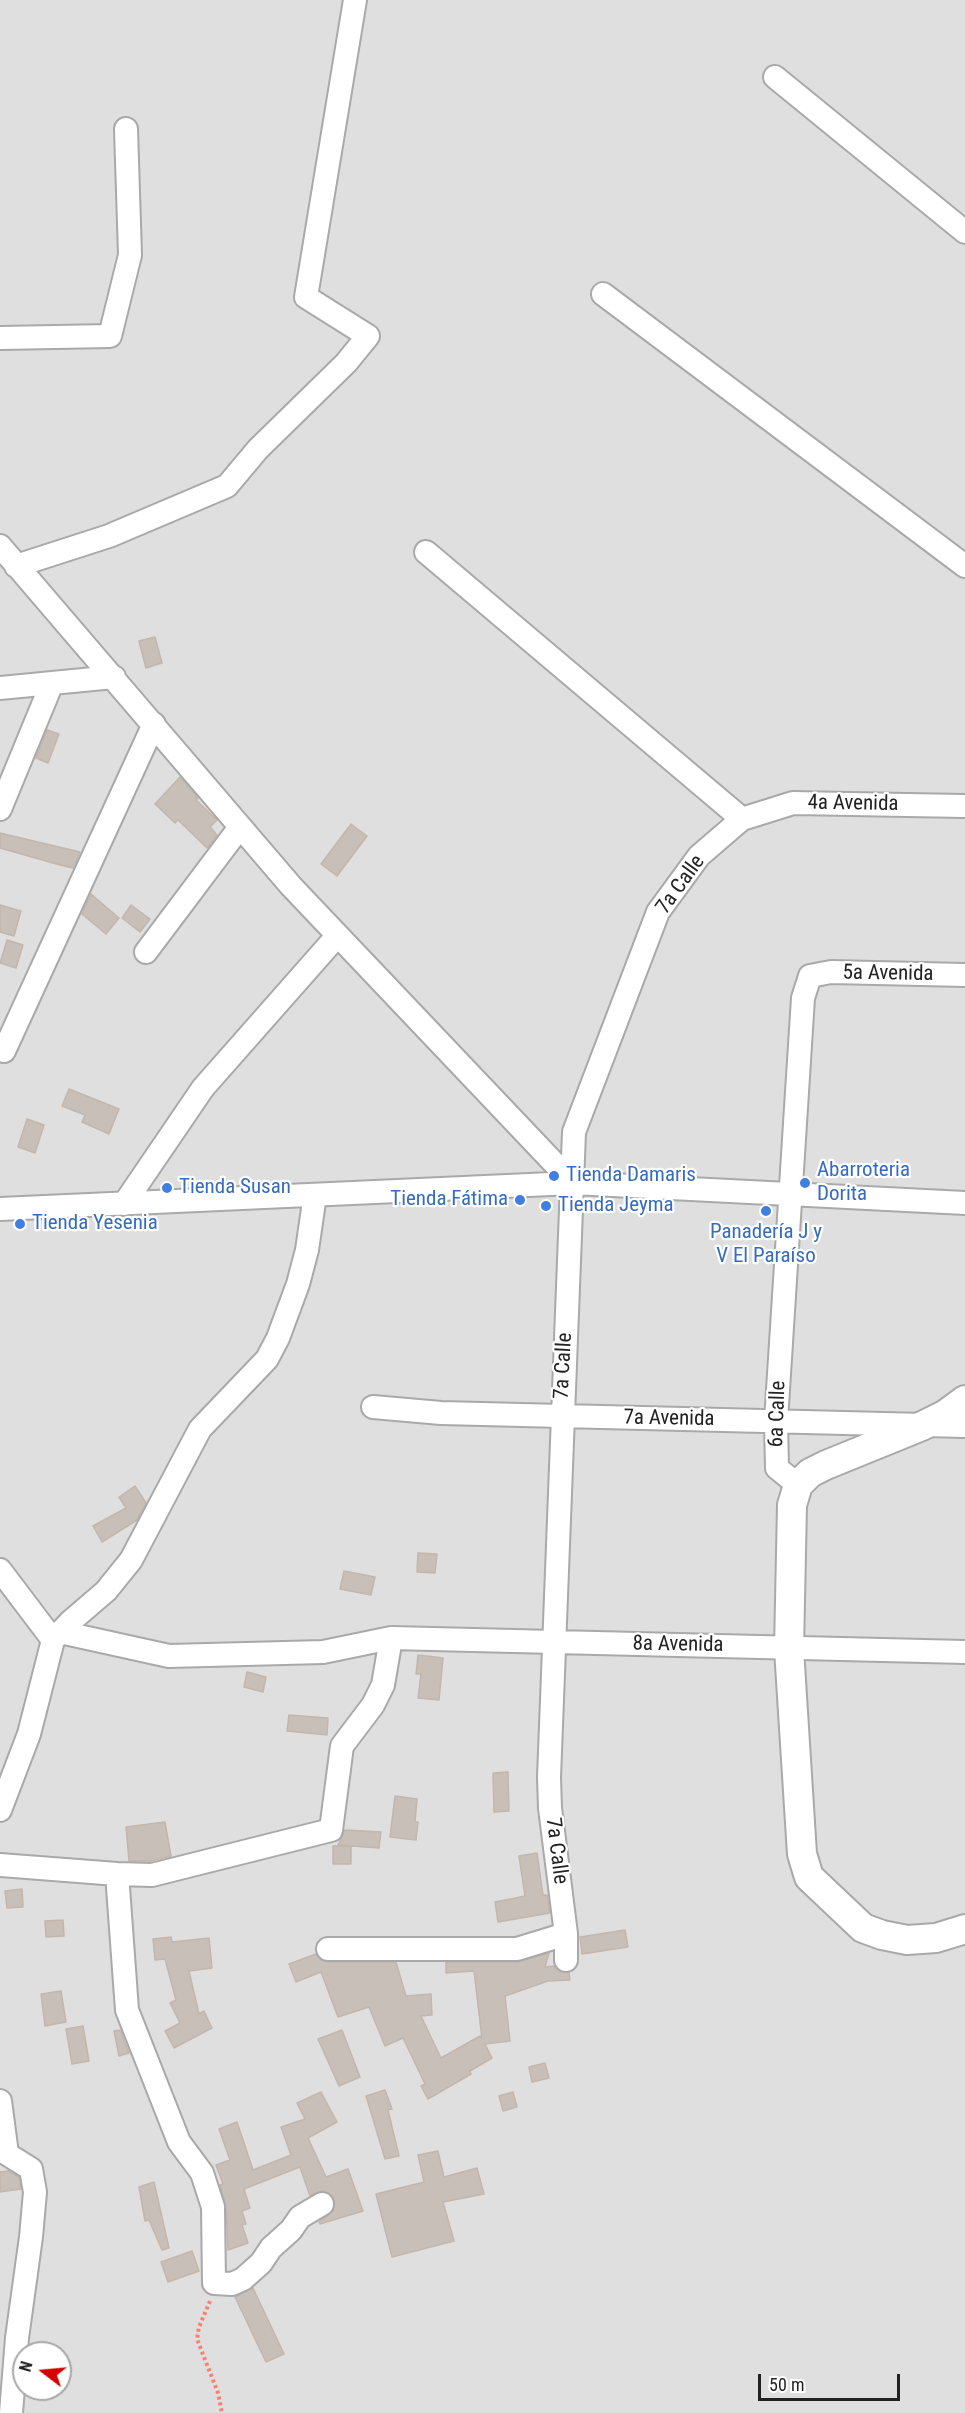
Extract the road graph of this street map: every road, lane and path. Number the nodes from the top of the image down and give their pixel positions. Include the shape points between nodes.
1 (355, 0) edge
2 (775, 77) dead end
3 (126, 129) dead end
4 (965, 232) edge
5 (603, 294) dead end
6 (0, 338) edge
7 (0, 546) edge
8 (426, 552) dead end
9 (16, 566) junction
10 (965, 566) edge
11 (114, 677) junction
12 (52, 683) junction
13 (0, 688) edge
14 (154, 724) junction
15 (965, 806) edge
16 (0, 809) edge
17 (742, 819) junction
18 (240, 827) junction
19 (338, 936) junction
20 (146, 952) dead end
21 (965, 975) edge
22 (810, 976) joint
23 (4, 1052) dead end
24 (573, 1183) junction
25 (315, 1195) junction
26 (789, 1196) junction
27 (965, 1203) edge
28 (124, 1204) junction
29 (0, 1209) edge
30 (965, 1400) edge
31 (373, 1407) dead end
32 (562, 1417) junction
33 (776, 1421) junction
34 (922, 1426) junction
35 (965, 1426) edge
36 (798, 1485) junction
37 (0, 1570) edge
38 (57, 1636) junction
39 (390, 1638) junction
40 (555, 1642) junction
41 (789, 1649) junction
42 (965, 1652) edge
43 (0, 1810) edge
44 (0, 1866) edge
45 (117, 1874) junction
46 (965, 1929) edge
47 (566, 1934) junction
48 (328, 1949) dead end
49 (566, 1960) dead end
50 (0, 2101) edge
51 (322, 2204) dead end
52 (214, 2283) junction
53 (11, 2413) edge
54 (222, 2413) edge

1 - 9 street via 306,297 368,336 227,486 109,536
2 - 4 street
3 - 6 street via 130,255 110,336
5 - 10 street
7 - 9 street
8 - 17 street
9 - 11 street
11 - 12 street
11 - 14 street
12 - 13 street
12 - 16 street
14 - 18 street
14 - 23 street
15 - 17 street, 4a Avenida via 793,803
17 - 24 street, 7a Calle via 699,856 658,912 574,1132
18 - 19 street
18 - 20 street
19 - 24 street
19 - 28 street via 202,1088
21 - 22 street, 5a Avenida via 831,972
22 - 26 street, 6a Calle via 803,998
24 - 25 street
24 - 26 street
24 - 32 street, 7a Calle
25 - 28 street
25 - 38 street via 298,1284 273,1349 200,1430 125,1568
26 - 27 street
26 - 33 street, 6a Calle
28 - 29 street
30 - 34 street
31 - 32 street, 7a Avenida
32 - 33 street, 7a Avenida
32 - 40 street, 7a Calle
33 - 34 street, 7a Avenida
33 - 36 street, 6a Calle via 777,1468
34 - 35 street, 7a Avenida
34 - 36 street via 826,1465
36 - 41 street via 792,1505
37 - 38 street
38 - 39 street, 8a Avenida via 168,1656 322,1652
38 - 43 street via 29,1734
39 - 40 street, 8a Avenida
39 - 45 street via 383,1685 342,1746 331,1830 152,1875
40 - 41 street, 8a Avenida
40 - 47 street, 7a Calle via 550,1809
41 - 42 street, 8a Avenida
41 - 46 street via 802,1854 809,1877 863,1928 882,1935 907,1940
44 - 45 street
45 - 52 street via 127,2010 178,2142 202,2173 213,2207
47 - 48 street via 517,1949
47 - 49 street, 7a Calle
50 - 53 street via 7,2154 31,2169 35,2192
51 - 52 street via 300,2217 243,2279 232,2284
52 - 54 path via 197,2339

